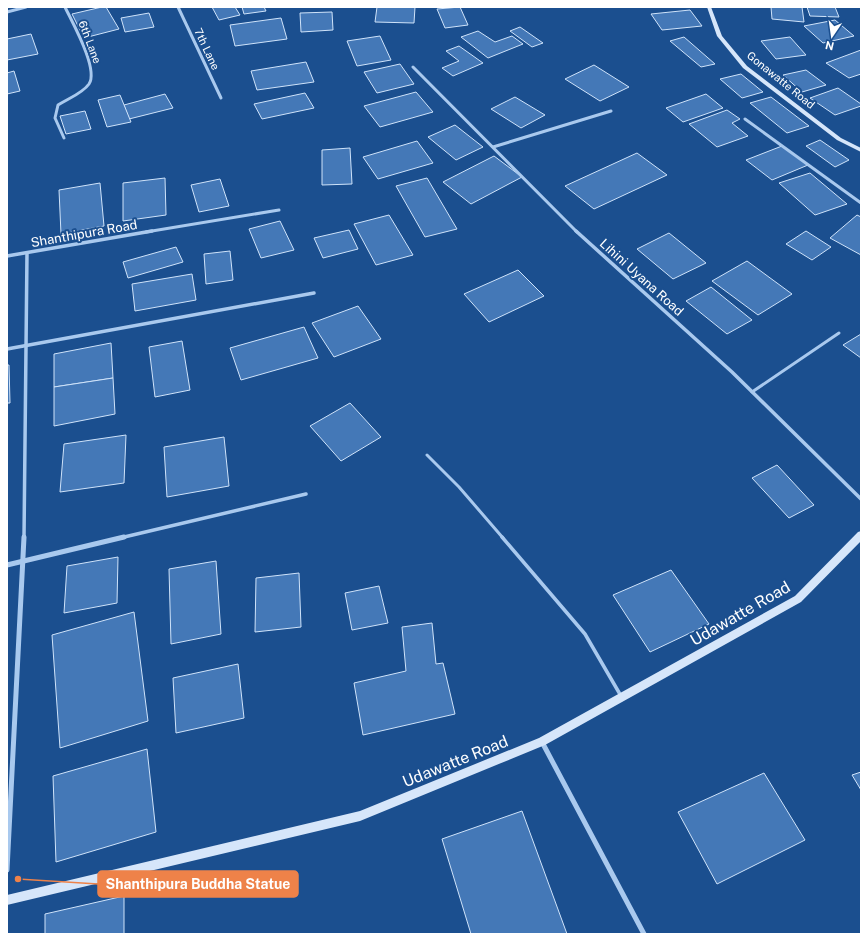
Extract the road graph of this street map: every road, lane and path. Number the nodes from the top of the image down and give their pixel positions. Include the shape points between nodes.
1 (26, 7) edge
2 (65, 7) edge
3 (178, 7) edge
4 (709, 7) edge
5 (17, 8) edge
6 (7, 12) edge
7 (413, 67) dead end
8 (221, 98) dead end
9 (611, 111) dead end
10 (745, 119) dead end
11 (64, 138) dead end
12 (493, 147) junction
13 (861, 150) edge
14 (861, 203) edge
15 (279, 210) dead end
16 (27, 253) junction
17 (7, 256) edge
18 (314, 292) dead end
19 (839, 333) dead end
20 (26, 346) junction
21 (7, 349) edge
22 (752, 392) junction
23 (427, 455) dead end
24 (306, 494) dead end
25 (861, 499) edge
26 (861, 535) edge
27 (24, 561) junction
28 (7, 565) edge
29 (622, 697) junction
30 (542, 742) junction
31 (7, 870) edge
32 (7, 900) edge
33 (644, 934) edge

1 - 5 street
2 - 11 street, 6th Lane via 78,32 92,75 90,84 58,105 55,118
3 - 8 street, 7th Lane
4 - 13 street, Gonawatte Road via 720,36 745,67 839,139
5 - 6 street
7 - 12 street, Lihini Uyana Road
9 - 12 street
10 - 14 street
12 - 22 street, Lihini Uyana Road via 578,233
15 - 16 street, Shanthipura Road
16 - 17 street
16 - 20 street, Shanthipura Road
18 - 20 street
19 - 22 lane
20 - 21 street
20 - 27 street, Shanthipura Road
22 - 25 street, Lihini Uyana Road
23 - 29 lane via 459,487 585,634
24 - 27 street
26 - 29 street, Udawatte Road via 798,599
27 - 28 street
27 - 31 street, Shanthipura Road
29 - 30 street, Udawatte Road
30 - 32 street, Udawatte Road via 360,816
30 - 33 street

